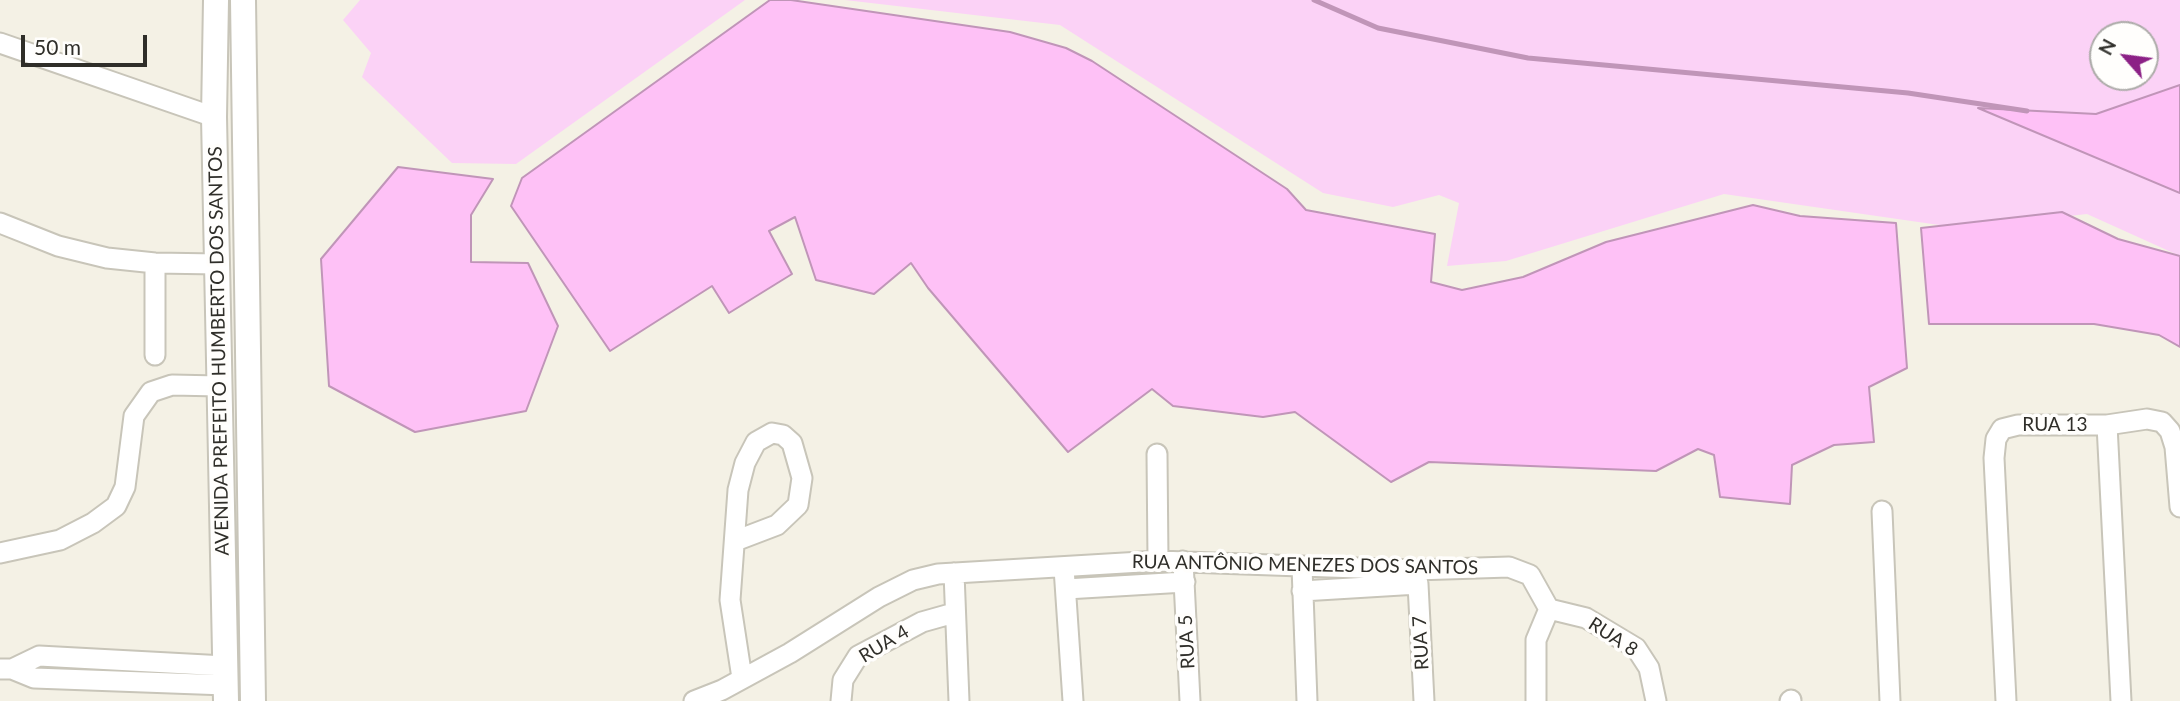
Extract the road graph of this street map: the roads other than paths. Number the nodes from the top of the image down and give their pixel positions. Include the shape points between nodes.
1 (216, 0) edge
2 (243, 0) edge
3 (0, 43) edge
4 (214, 117) junction
5 (0, 223) edge
6 (155, 263) junction
7 (218, 264) junction
8 (155, 355) dead end
9 (219, 386) junction
10 (2107, 425) junction
11 (1157, 454) dead end
12 (2180, 507) edge
13 (1882, 511) dead end
14 (735, 541) junction
15 (0, 553) edge
16 (1158, 561) junction
17 (1183, 561) junction
18 (1302, 567) junction
19 (1063, 568) junction
20 (954, 573) junction
21 (1417, 577) junction
22 (1185, 582) junction
23 (1066, 589) junction
24 (1302, 591) junction
25 (1549, 609) junction
26 (954, 613) junction
27 (252, 617) junction
28 (224, 619) junction
29 (6, 669) edge
30 (742, 678) junction
31 (225, 684) edge
32 (723, 695) edge
33 (253, 701) edge
34 (694, 701) edge
35 (841, 701) edge
36 (959, 701) edge
37 (1073, 701) edge
38 (1190, 701) edge
39 (1307, 701) edge
40 (1424, 701) edge
41 (1536, 701) edge
42 (1656, 701) edge
43 (1890, 701) edge
44 (2006, 701) edge
45 (2122, 701) edge

1 - 4 street, AVENIDA PREFEITO HUMBERTO DOS SANTOS
2 - 27 street, AVENIDA PREFEITO HUMBERTO DOS SANTOS
3 - 4 street
4 - 7 street, AVENIDA PREFEITO HUMBERTO DOS SANTOS
5 - 6 street via 77,252
6 - 7 street
6 - 8 street
7 - 9 street, AVENIDA PREFEITO HUMBERTO DOS SANTOS
9 - 15 street via 172,385 150,392 134,416 125,487 116,506 60,540
9 - 28 street, AVENIDA PREFEITO HUMBERTO DOS SANTOS
10 - 12 street via 2152,419 2168,426 2177,462
10 - 44 street, RUA 13 via 2018,425 2001,429 1996,439
10 - 45 street, RUA 13
11 - 16 street
13 - 43 street
14 - 14 street via 738,489 745,463 760,439 772,433 783,435 792,443 802,478 798,505 777,526
14 - 30 street via 730,600
16 - 17 street, RUA ANTÔNIO MENEZES DOS SANTOS
16 - 19 street, RUA ANTÔNIO MENEZES DOS SANTOS
17 - 18 street, RUA ANTÔNIO MENEZES DOS SANTOS
17 - 22 street, RUA 5
18 - 21 street, RUA ANTÔNIO MENEZES DOS SANTOS
18 - 24 street
19 - 20 street, RUA ANTÔNIO MENEZES DOS SANTOS
19 - 23 street
20 - 26 street
20 - 30 street, RUA ANTÔNIO MENEZES DOS SANTOS via 899,586
21 - 24 street
21 - 25 street, RUA ANTÔNIO MENEZES DOS SANTOS via 1509,567 1523,570 1537,583
21 - 40 street, RUA 7
22 - 23 street
22 - 38 street, RUA 5
23 - 37 street
24 - 39 street
25 - 41 street via 1536,640
25 - 42 street, RUA 8 via 1598,624 1636,649 1650,668
26 - 35 street, RUA 4 via 922,622 858,656 843,680
26 - 36 street
27 - 28 street
27 - 33 street, AVENIDA PREFEITO HUMBERTO DOS SANTOS
28 - 31 street, AVENIDA PREFEITO HUMBERTO DOS SANTOS
29 - 31 street via 39,656
30 - 32 street, RUA ANTÔNIO MENEZES DOS SANTOS
32 - 34 street, RUA ANTÔNIO MENEZES DOS SANTOS

